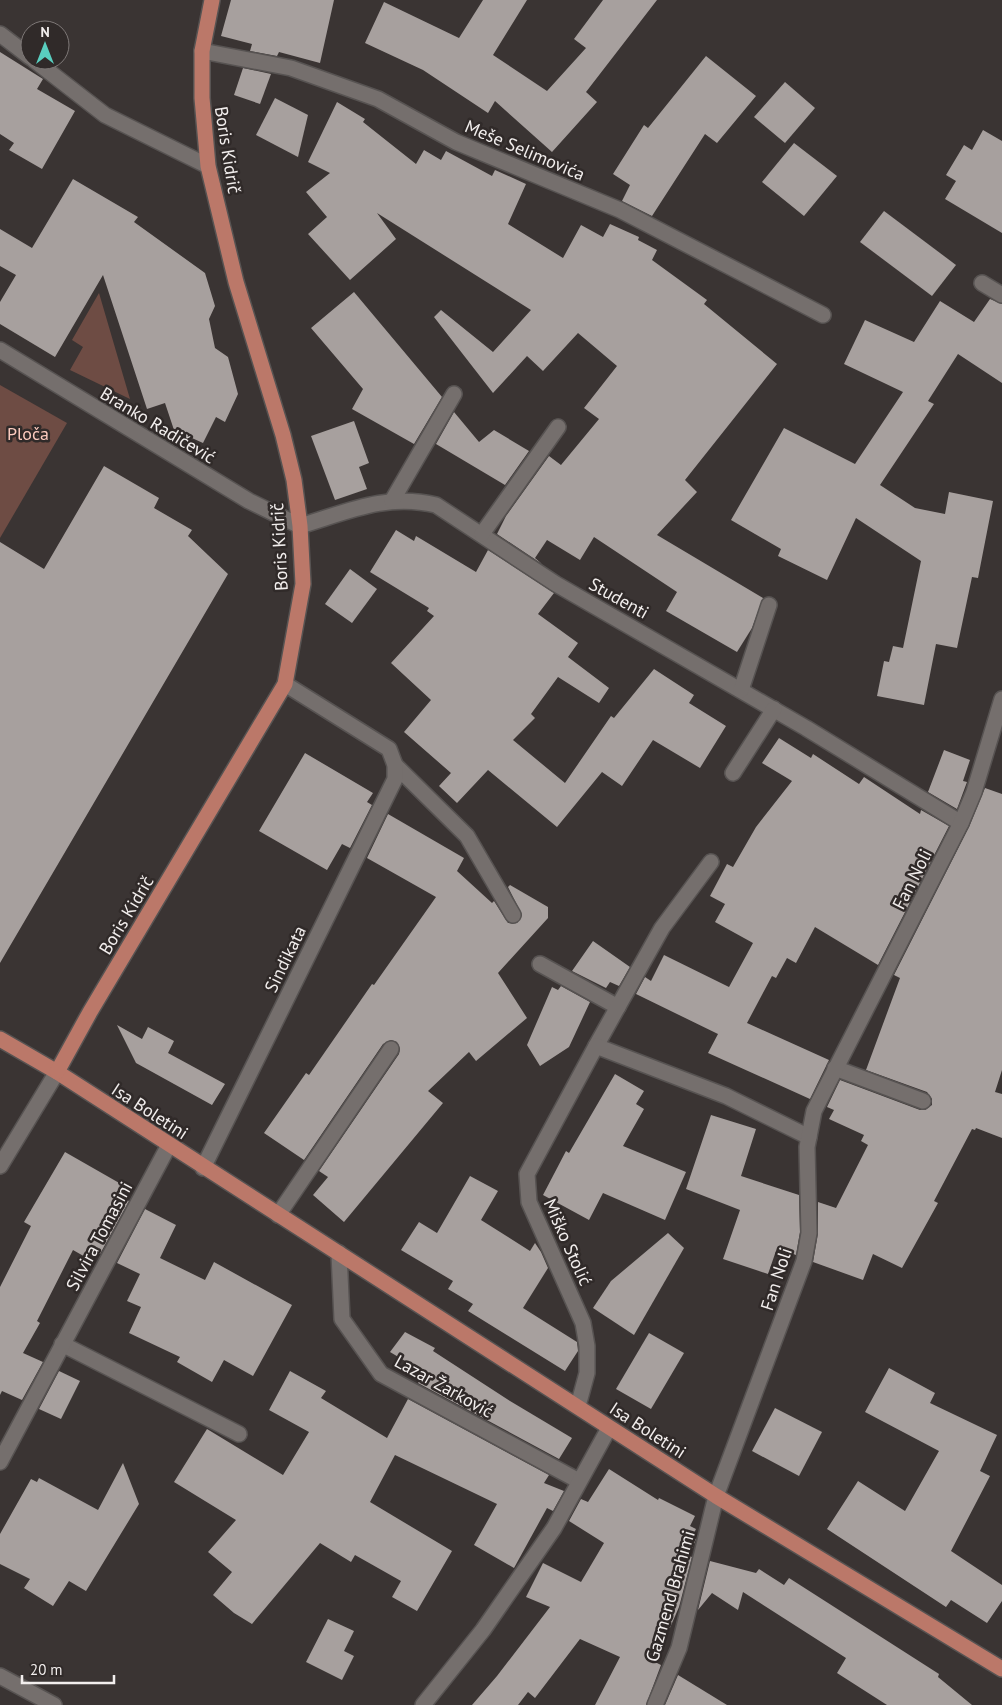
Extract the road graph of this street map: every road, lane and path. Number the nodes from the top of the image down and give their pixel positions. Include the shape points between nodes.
1 (212, 0) edge
2 (0, 34) edge
3 (20, 49) edge
4 (202, 51) junction
5 (47, 70) edge
6 (208, 166) junction
7 (982, 283) dead end
8 (1002, 296) edge
9 (823, 315) dead end
10 (0, 350) edge
11 (454, 394) dead end
12 (558, 427) dead end
13 (392, 501) junction
14 (300, 526) junction
15 (482, 534) junction
16 (769, 605) dead end
17 (285, 684) junction
18 (741, 690) junction
19 (1002, 699) edge
20 (774, 709) junction
21 (395, 765) junction
22 (733, 773) dead end
23 (961, 824) junction
24 (711, 862) dead end
25 (513, 915) dead end
26 (540, 964) dead end
27 (618, 1007) junction
28 (0, 1039) edge
29 (596, 1046) junction
30 (391, 1048) dead end
31 (836, 1068) junction
32 (57, 1072) junction
33 (923, 1101) dead end
34 (809, 1137) junction
35 (168, 1145) junction
36 (0, 1166) edge
37 (203, 1168) junction
38 (278, 1215) junction
39 (339, 1253) junction
40 (62, 1344) junction
41 (578, 1406) junction
42 (609, 1428) junction
43 (239, 1434) dead end
44 (0, 1462) edge
45 (580, 1481) junction
46 (716, 1496) junction
47 (1002, 1669) edge
48 (0, 1676) edge
49 (54, 1705) edge
50 (423, 1705) edge
51 (655, 1705) edge

1 - 4 main road, Boris Kidrič
2 - 3 street
4 - 6 main road, Boris Kidrič
4 - 9 street, Meše Selimovića via 291,68 378,99 456,142 620,210
5 - 6 street via 104,115
6 - 14 main road, Boris Kidrič via 236,282 285,444
7 - 8 street
10 - 14 street, Branko Radičević via 249,502
11 - 13 street
12 - 15 street
13 - 14 street, Studenti via 358,506
13 - 15 street, Studenti via 415,499 436,505
14 - 17 main road, Boris Kidrič via 303,584
15 - 18 street, Studenti via 556,584
16 - 18 street
17 - 21 street via 389,749
17 - 32 main road, Boris Kidrič
18 - 20 street, Studenti
19 - 23 street, Fan Noli
20 - 22 street
20 - 23 street, Studenti
21 - 25 street via 467,836
21 - 37 street, Sindikata via 395,779
23 - 31 street, Fan Noli
24 - 27 street, Miško Stolić via 662,928
26 - 27 street
27 - 29 street, Miško Stolić
28 - 32 main road, Isa Boletini
29 - 34 street via 726,1096
29 - 41 street, Miško Stolić via 527,1174 529,1202 583,1323 587,1372
30 - 38 street
31 - 33 street
31 - 34 street, Fan Noli via 814,1111
32 - 35 main road, Isa Boletini
32 - 36 street
34 - 46 street, Fan Noli via 809,1234 804,1261
35 - 37 main road, Isa Boletini
35 - 40 street, Silvira Tomasini
37 - 38 main road, Isa Boletini
38 - 39 main road, Isa Boletini
39 - 41 main road, Isa Boletini
39 - 45 street, Lazar Žarković via 342,1319 381,1374
40 - 43 street
40 - 44 street, Silvira Tomasini
41 - 42 main road, Isa Boletini
42 - 45 street
42 - 46 main road, Isa Boletini
45 - 50 street via 554,1528 500,1606
46 - 47 main road, Isa Boletini
46 - 51 street, Gazmend Brahimi via 679,1648
48 - 49 street

